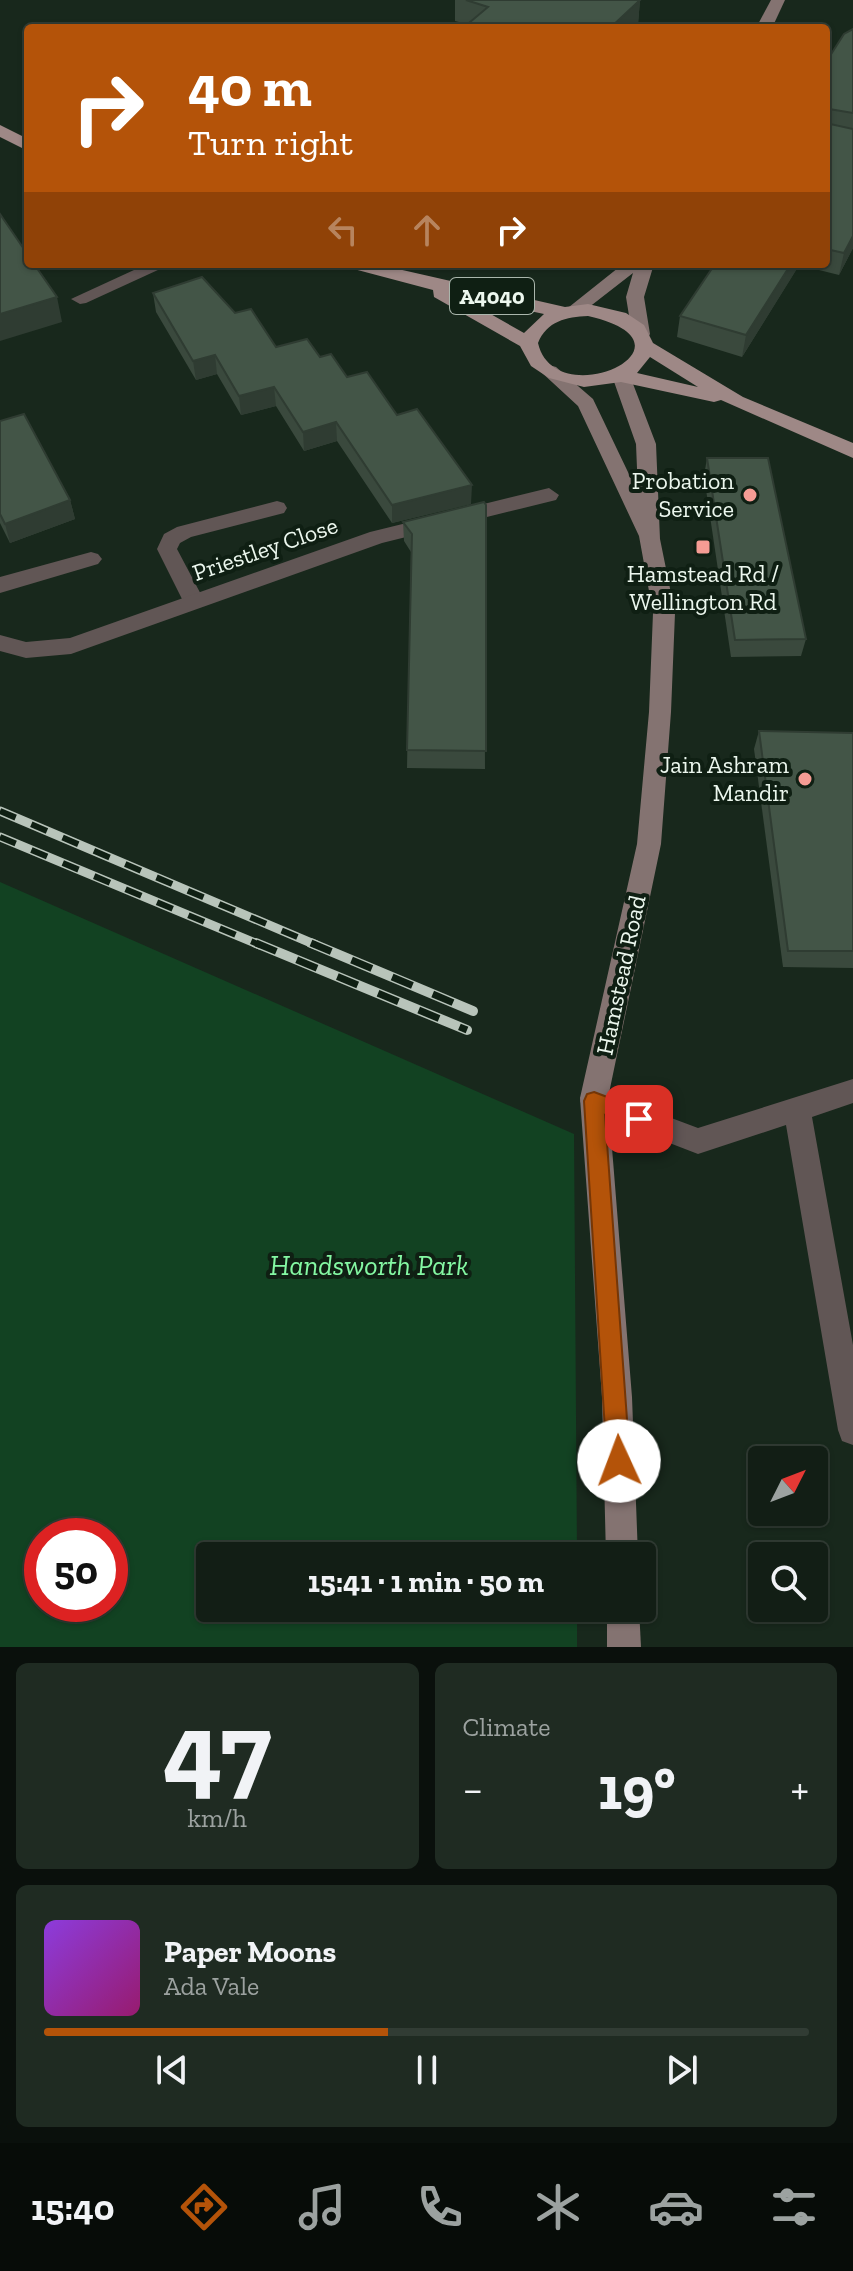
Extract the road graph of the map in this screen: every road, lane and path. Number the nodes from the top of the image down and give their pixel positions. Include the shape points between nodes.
1 (778, 0) edge
2 (766, 24) edge
3 (0, 130) edge
4 (24, 144) edge
5 (153, 268) edge
6 (370, 268) edge
7 (628, 268) edge
8 (644, 268) edge
9 (420, 282) junction
10 (80, 299) dead end
11 (568, 311) junction
12 (643, 340) junction
13 (529, 343) junction
14 (549, 371) junction
15 (621, 376) junction
16 (736, 401) junction
17 (853, 451) edge
18 (549, 495) dead end
19 (277, 508) dead end
20 (650, 539) junction
21 (91, 559) dead end
22 (0, 585) edge
23 (194, 602) junction
24 (0, 643) edge
25 (853, 1091) edge
26 (594, 1101) junction
27 (797, 1110) junction
28 (853, 1430) edge
29 (622, 1542) edge
30 (623, 1622) edge
31 (624, 1647) edge

1 - 2 main road
3 - 4 main road
5 - 10 street
6 - 9 main road, A4040
7 - 11 main road
8 - 12 main road via 635,297
9 - 11 main road, A4040
9 - 13 main road, A4040
11 - 12 main road via 617,316
11 - 13 main road via 539,324
12 - 15 main road via 641,361
12 - 16 main road
13 - 14 main road via 533,356
14 - 15 main road via 581,381
14 - 20 main road, Hamstead Road via 586,403
15 - 16 main road
15 - 20 main road, Hamstead Road via 646,444
16 - 17 main road
18 - 23 street, Priestley Close via 377,537
19 - 23 street via 171,539 167,549
20 - 26 main road, Hamstead Road via 664,613 649,844
21 - 22 street
23 - 24 street, Priestley Close via 71,646 26,650
25 - 27 street
26 - 27 street via 698,1141
26 - 29 main road, Hamstead Road via 617,1397
27 - 28 street
30 - 31 main road

